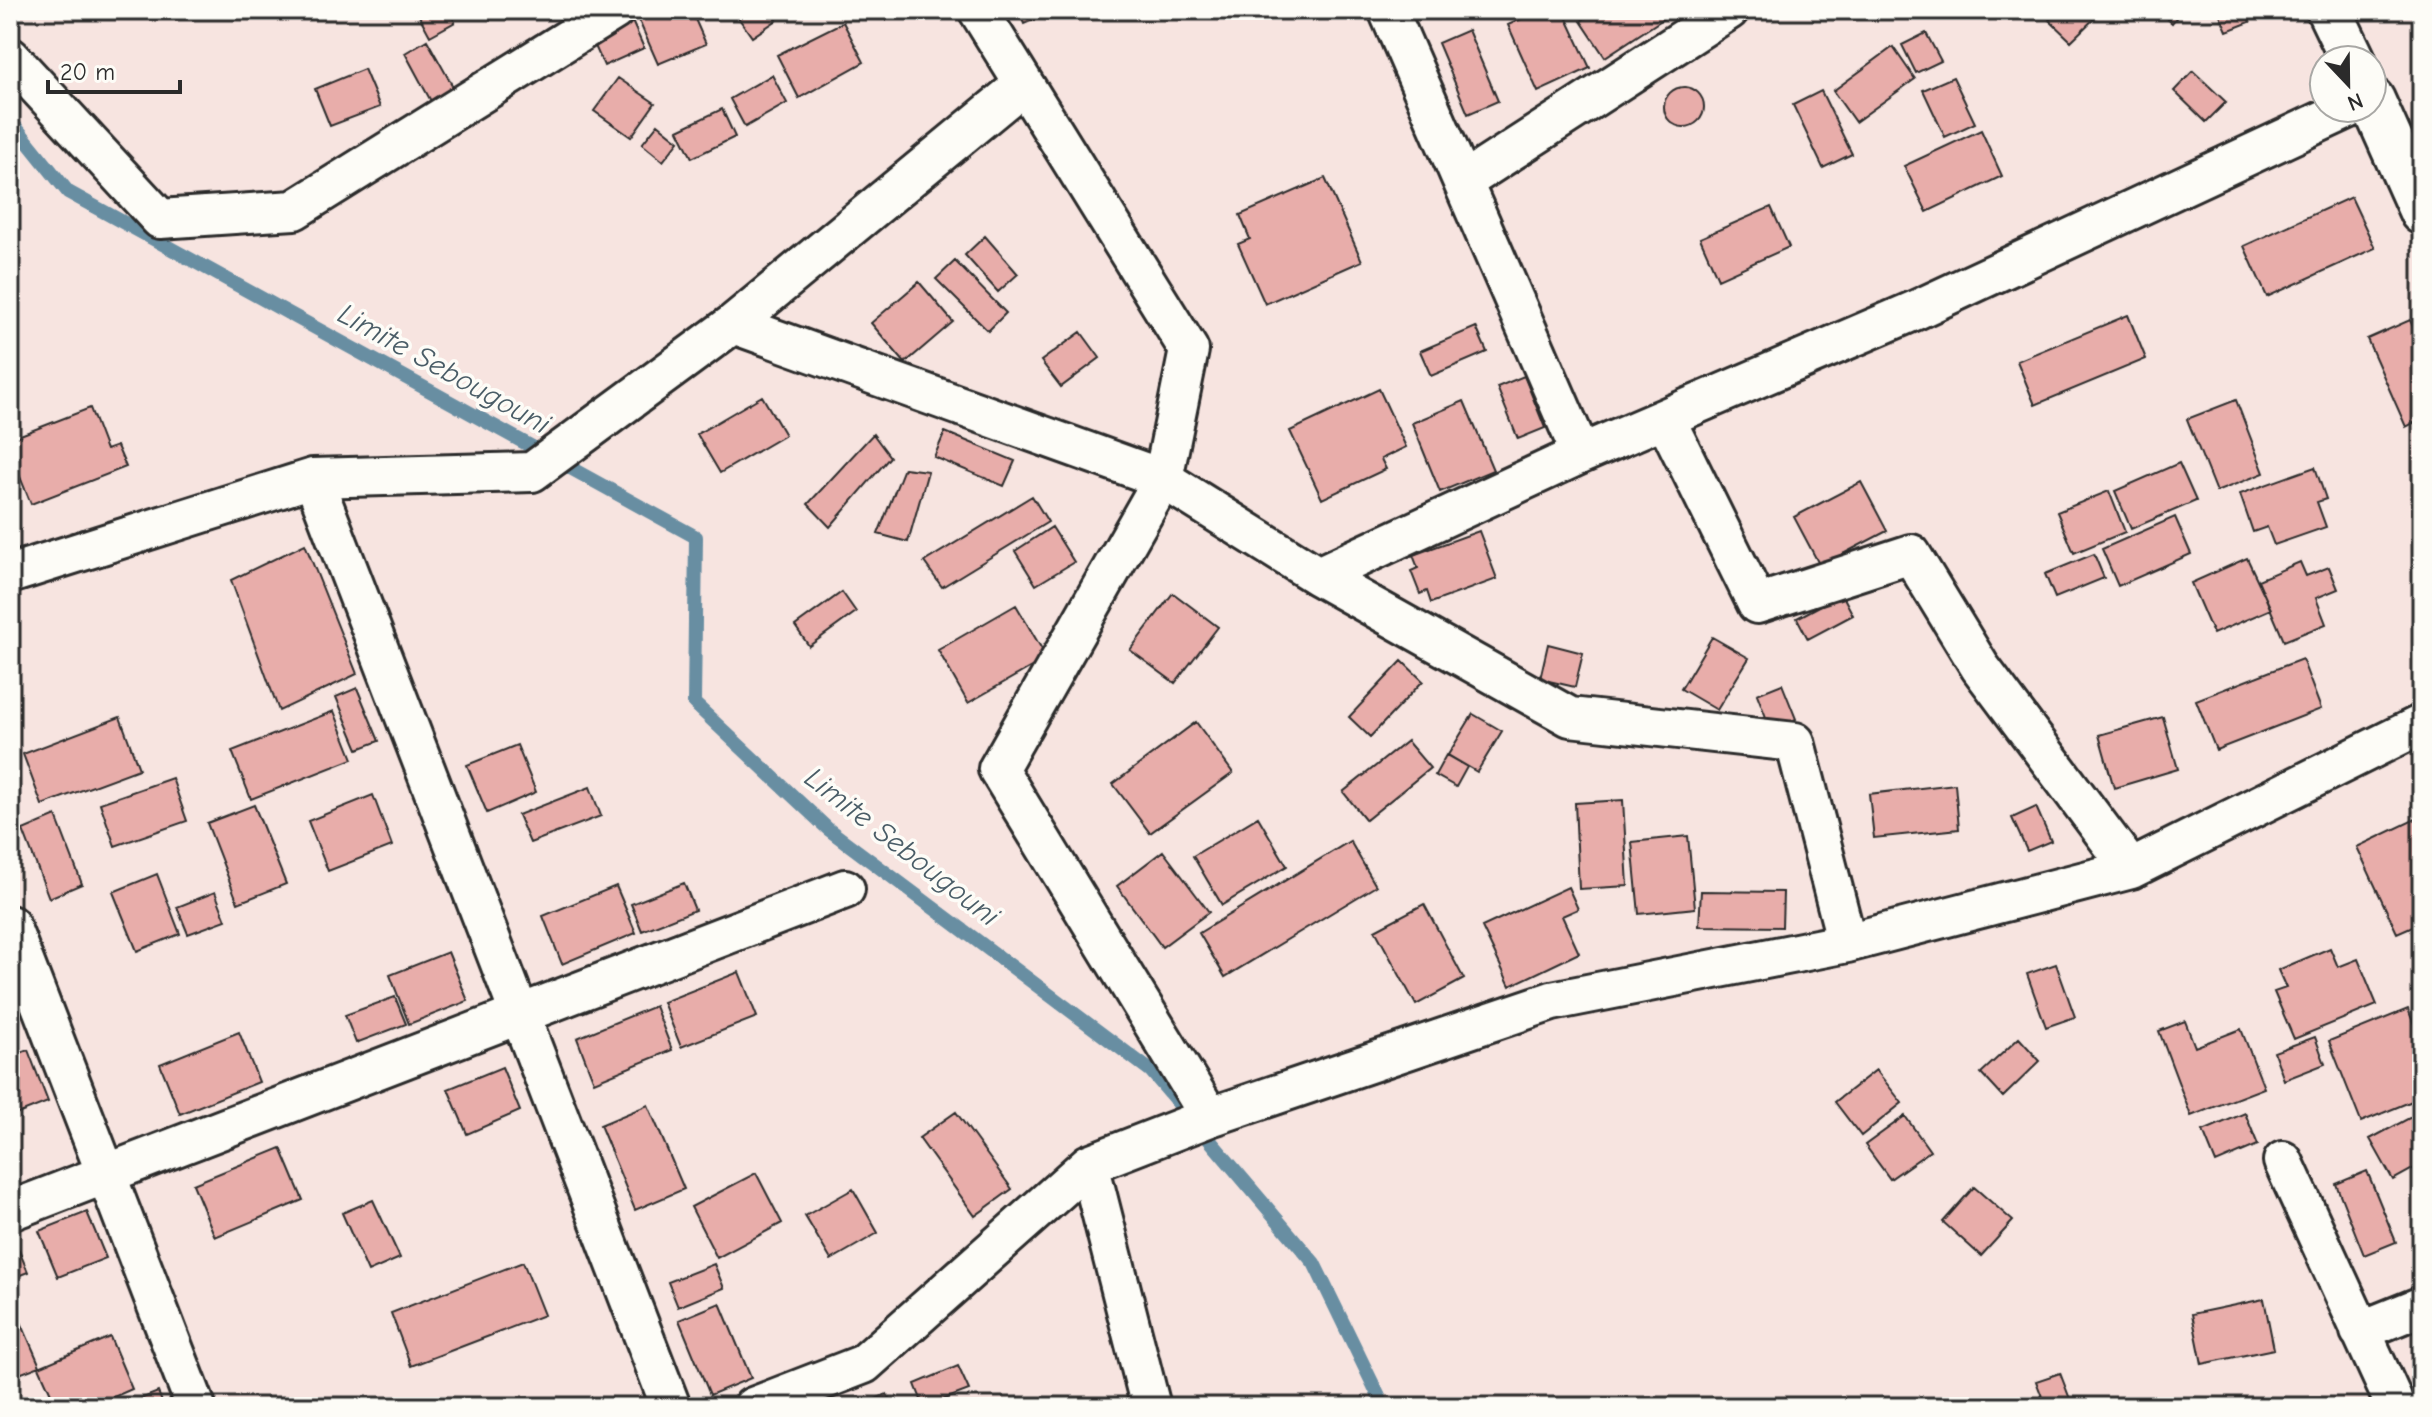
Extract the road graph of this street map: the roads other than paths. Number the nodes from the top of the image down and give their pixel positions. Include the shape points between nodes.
1 (615, 10) edge
2 (978, 10) edge
3 (1388, 10) edge
4 (1729, 10) edge
5 (2329, 10) edge
6 (2345, 44) edge
7 (10, 57) edge
8 (1024, 84) junction
9 (2316, 124) edge
10 (2383, 124) edge
11 (1463, 182) junction
12 (2420, 204) edge
13 (733, 324) junction
14 (1665, 418) junction
15 (1581, 454) junction
16 (313, 478) junction
17 (1163, 479) junction
18 (10, 574) edge
19 (1318, 576) junction
20 (2422, 724) edge
21 (2131, 869) junction
22 (845, 889) dead end
23 (10, 925) edge
24 (1847, 943) junction
25 (520, 1014) junction
26 (1210, 1117) junction
27 (2283, 1161) dead end
28 (1089, 1164) junction
29 (106, 1174) junction
30 (10, 1211) edge
31 (2422, 1306) edge
32 (2360, 1331) junction
33 (196, 1407) edge
34 (671, 1407) edge
35 (753, 1407) edge
36 (1151, 1407) edge
37 (2396, 1407) edge

1 - 7 street via 294,210 160,219
2 - 8 street
3 - 11 street
4 - 11 street
5 - 6 main road
8 - 13 street
8 - 17 street via 1189,350
9 - 14 street via 1916,310
10 - 12 main road
11 - 15 street
13 - 16 street via 532,472
13 - 17 street
14 - 15 street
14 - 21 street via 1757,604 1911,554 1980,667
15 - 19 street
16 - 18 street
16 - 25 street
17 - 19 street
17 - 26 street via 998,769
19 - 24 street via 1570,717 1795,742
20 - 21 street
21 - 24 street
22 - 25 street
23 - 29 street
24 - 26 street via 1552,1001
25 - 29 street
25 - 34 street
26 - 28 street
27 - 32 street
28 - 35 street via 864,1364
28 - 36 street
29 - 30 street
29 - 33 street
31 - 32 street
32 - 37 street

